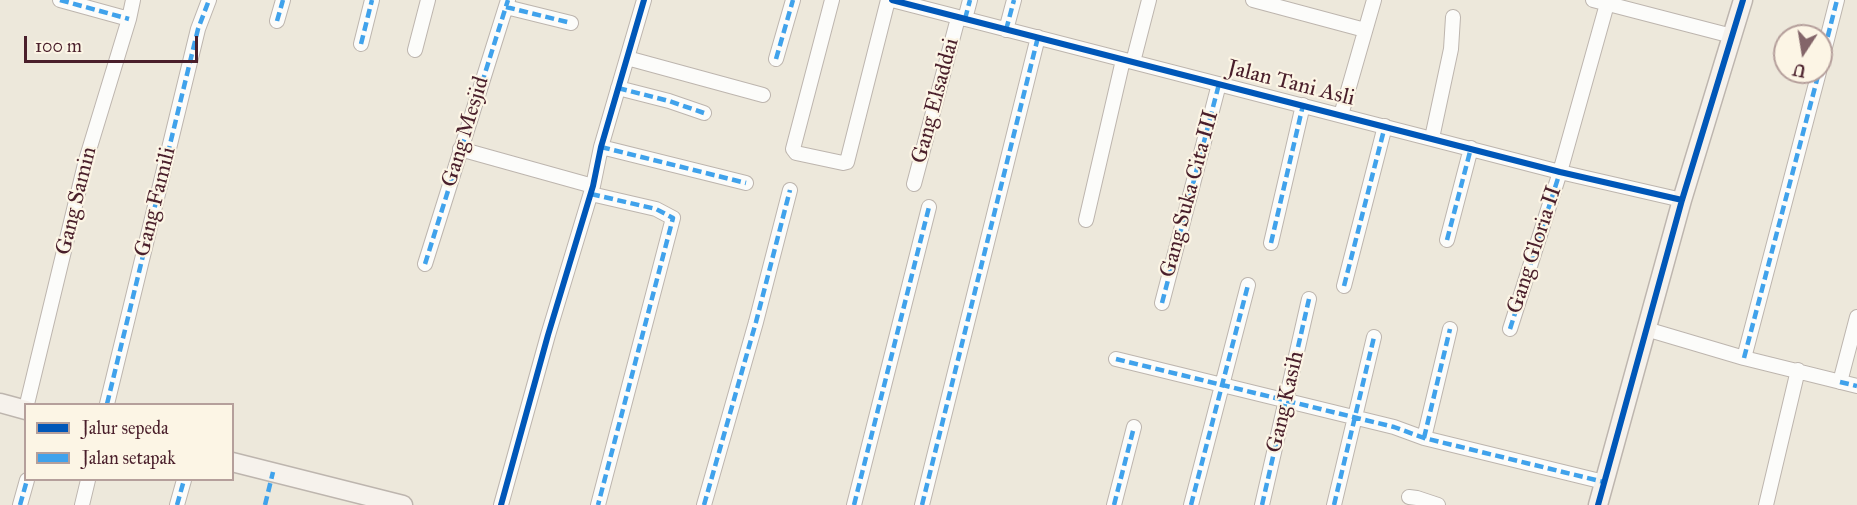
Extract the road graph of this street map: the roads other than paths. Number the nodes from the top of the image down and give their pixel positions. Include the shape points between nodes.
1 (60, 0) edge
2 (133, 0) edge
3 (283, 0) edge
4 (372, 0) edge
5 (428, 0) edge
6 (644, 0) edge
7 (793, 0) edge
8 (832, 0) edge
9 (888, 0) edge
10 (892, 0) edge
11 (970, 0) edge
12 (1014, 0) edge
13 (1149, 0) edge
14 (1253, 0) edge
15 (1374, 0) edge
16 (1593, 0) edge
17 (1743, 0) edge
18 (1837, 0) edge
19 (208, 1) edge
20 (507, 4) edge
21 (1608, 4) junction
22 (1453, 17) dead end
23 (962, 18) junction
24 (129, 20) junction
25 (277, 21) dead end
26 (571, 23) dead end
27 (1831, 24) edge
28 (1006, 30) junction
29 (1365, 30) junction
30 (1732, 36) junction
31 (1038, 37) junction
32 (361, 44) dead end
33 (415, 50) dead end
34 (627, 58) junction
35 (777, 59) dead end
36 (1128, 61) junction
37 (1219, 84) junction
38 (1816, 84) edge
39 (618, 88) junction
40 (763, 95) dead end
41 (1303, 105) junction
42 (704, 113) dead end
43 (1341, 115) junction
44 (1385, 126) junction
45 (1432, 138) junction
46 (601, 147) junction
47 (1471, 148) junction
48 (460, 149) junction
49 (1560, 172) junction
50 (746, 183) dead end
51 (914, 184) dead end
52 (592, 190) junction
53 (790, 190) dead end
54 (1682, 200) junction
55 (929, 207) dead end
56 (1086, 220) dead end
57 (1447, 240) dead end
58 (1271, 243) dead end
59 (425, 264) dead end
60 (1248, 285) dead end
61 (1344, 286) dead end
62 (1309, 299) dead end
63 (1162, 303) dead end
64 (1857, 317) edge
65 (1450, 329) dead end
66 (1510, 329) dead end
67 (1646, 329) junction
68 (1374, 337) dead end
69 (1744, 358) junction
70 (1116, 359) dead end
71 (1798, 370) junction
72 (1840, 382) junction
73 (1222, 385) junction
74 (1857, 386) edge
75 (1287, 401) junction
76 (27, 403) edge
77 (106, 403) edge
78 (0, 404) edge
79 (24, 410) edge
80 (1354, 418) junction
81 (1134, 427) dead end
82 (1424, 438) junction
83 (234, 463) edge
84 (27, 481) edge
85 (88, 481) edge
86 (184, 481) edge
87 (1604, 482) junction
88 (1409, 497) dead end
89 (20, 505) edge
90 (82, 505) edge
91 (177, 505) edge
92 (403, 505) edge
93 (501, 505) edge
94 (598, 505) edge
95 (704, 505) edge
96 (854, 505) edge
97 (922, 505) edge
98 (1114, 505) edge
99 (1191, 505) edge
100 (1262, 505) edge
101 (1334, 505) edge
102 (1438, 505) edge
103 (1598, 505) edge
104 (1766, 505) edge

1 - 24 street
2 - 24 street, Gang Samin
3 - 25 street
4 - 32 street
5 - 33 street
6 - 34 street
7 - 35 street
8 - 9 street via 793,149 843,164 847,162
10 - 23 street, Jalan Tani Asli
11 - 23 street, Gang Elsaddai
12 - 28 street
13 - 36 street
14 - 29 street
15 - 29 street
16 - 21 street
17 - 30 street
18 - 27 street
19 - 77 street, Gang Famili
20 - 26 street
20 - 48 street, Gang Mesjid
21 - 30 street
21 - 49 street, Gang Gloria II
22 - 45 street via 1451,50
23 - 28 street, Jalan Tani Asli
23 - 51 street, Gang Elsaddai
24 - 76 street, Gang Samin via 86,160
28 - 31 street, Jalan Tani Asli
29 - 43 street
30 - 54 street
31 - 36 street, Jalan Tani Asli
31 - 97 street
34 - 39 street
34 - 40 street
36 - 37 street, Jalan Tani Asli
36 - 56 street
37 - 41 street, Jalan Tani Asli
37 - 63 street, Gang Suka Cita III
38 - 69 street
39 - 42 street
39 - 46 street
41 - 43 street, Jalan Tani Asli
41 - 58 street
43 - 44 street, Jalan Tani Asli
44 - 45 street, Jalan Tani Asli
44 - 61 street
45 - 47 street, Jalan Tani Asli
46 - 50 street
46 - 52 street
47 - 49 street, Jalan Tani Asli
47 - 57 street
48 - 52 street
48 - 59 street, Gang Mesjid
49 - 54 street, Jalan Tani Asli
49 - 66 street, Gang Gloria II
52 - 93 street
52 - 94 street via 673,218
53 - 95 street
54 - 67 street
55 - 96 street
60 - 73 street
62 - 75 street, Gang Kasih
64 - 72 street
65 - 82 street
67 - 69 street
67 - 87 street
68 - 80 street
69 - 71 street
70 - 73 street
71 - 72 street
71 - 104 street
72 - 74 street
73 - 75 street
73 - 99 street
75 - 80 street
75 - 100 street, Gang Kasih
78 - 79 street
80 - 82 street
80 - 101 street
81 - 98 street
82 - 87 street
83 - 92 street
84 - 89 street
85 - 90 street
86 - 91 street
87 - 103 street
88 - 102 street

